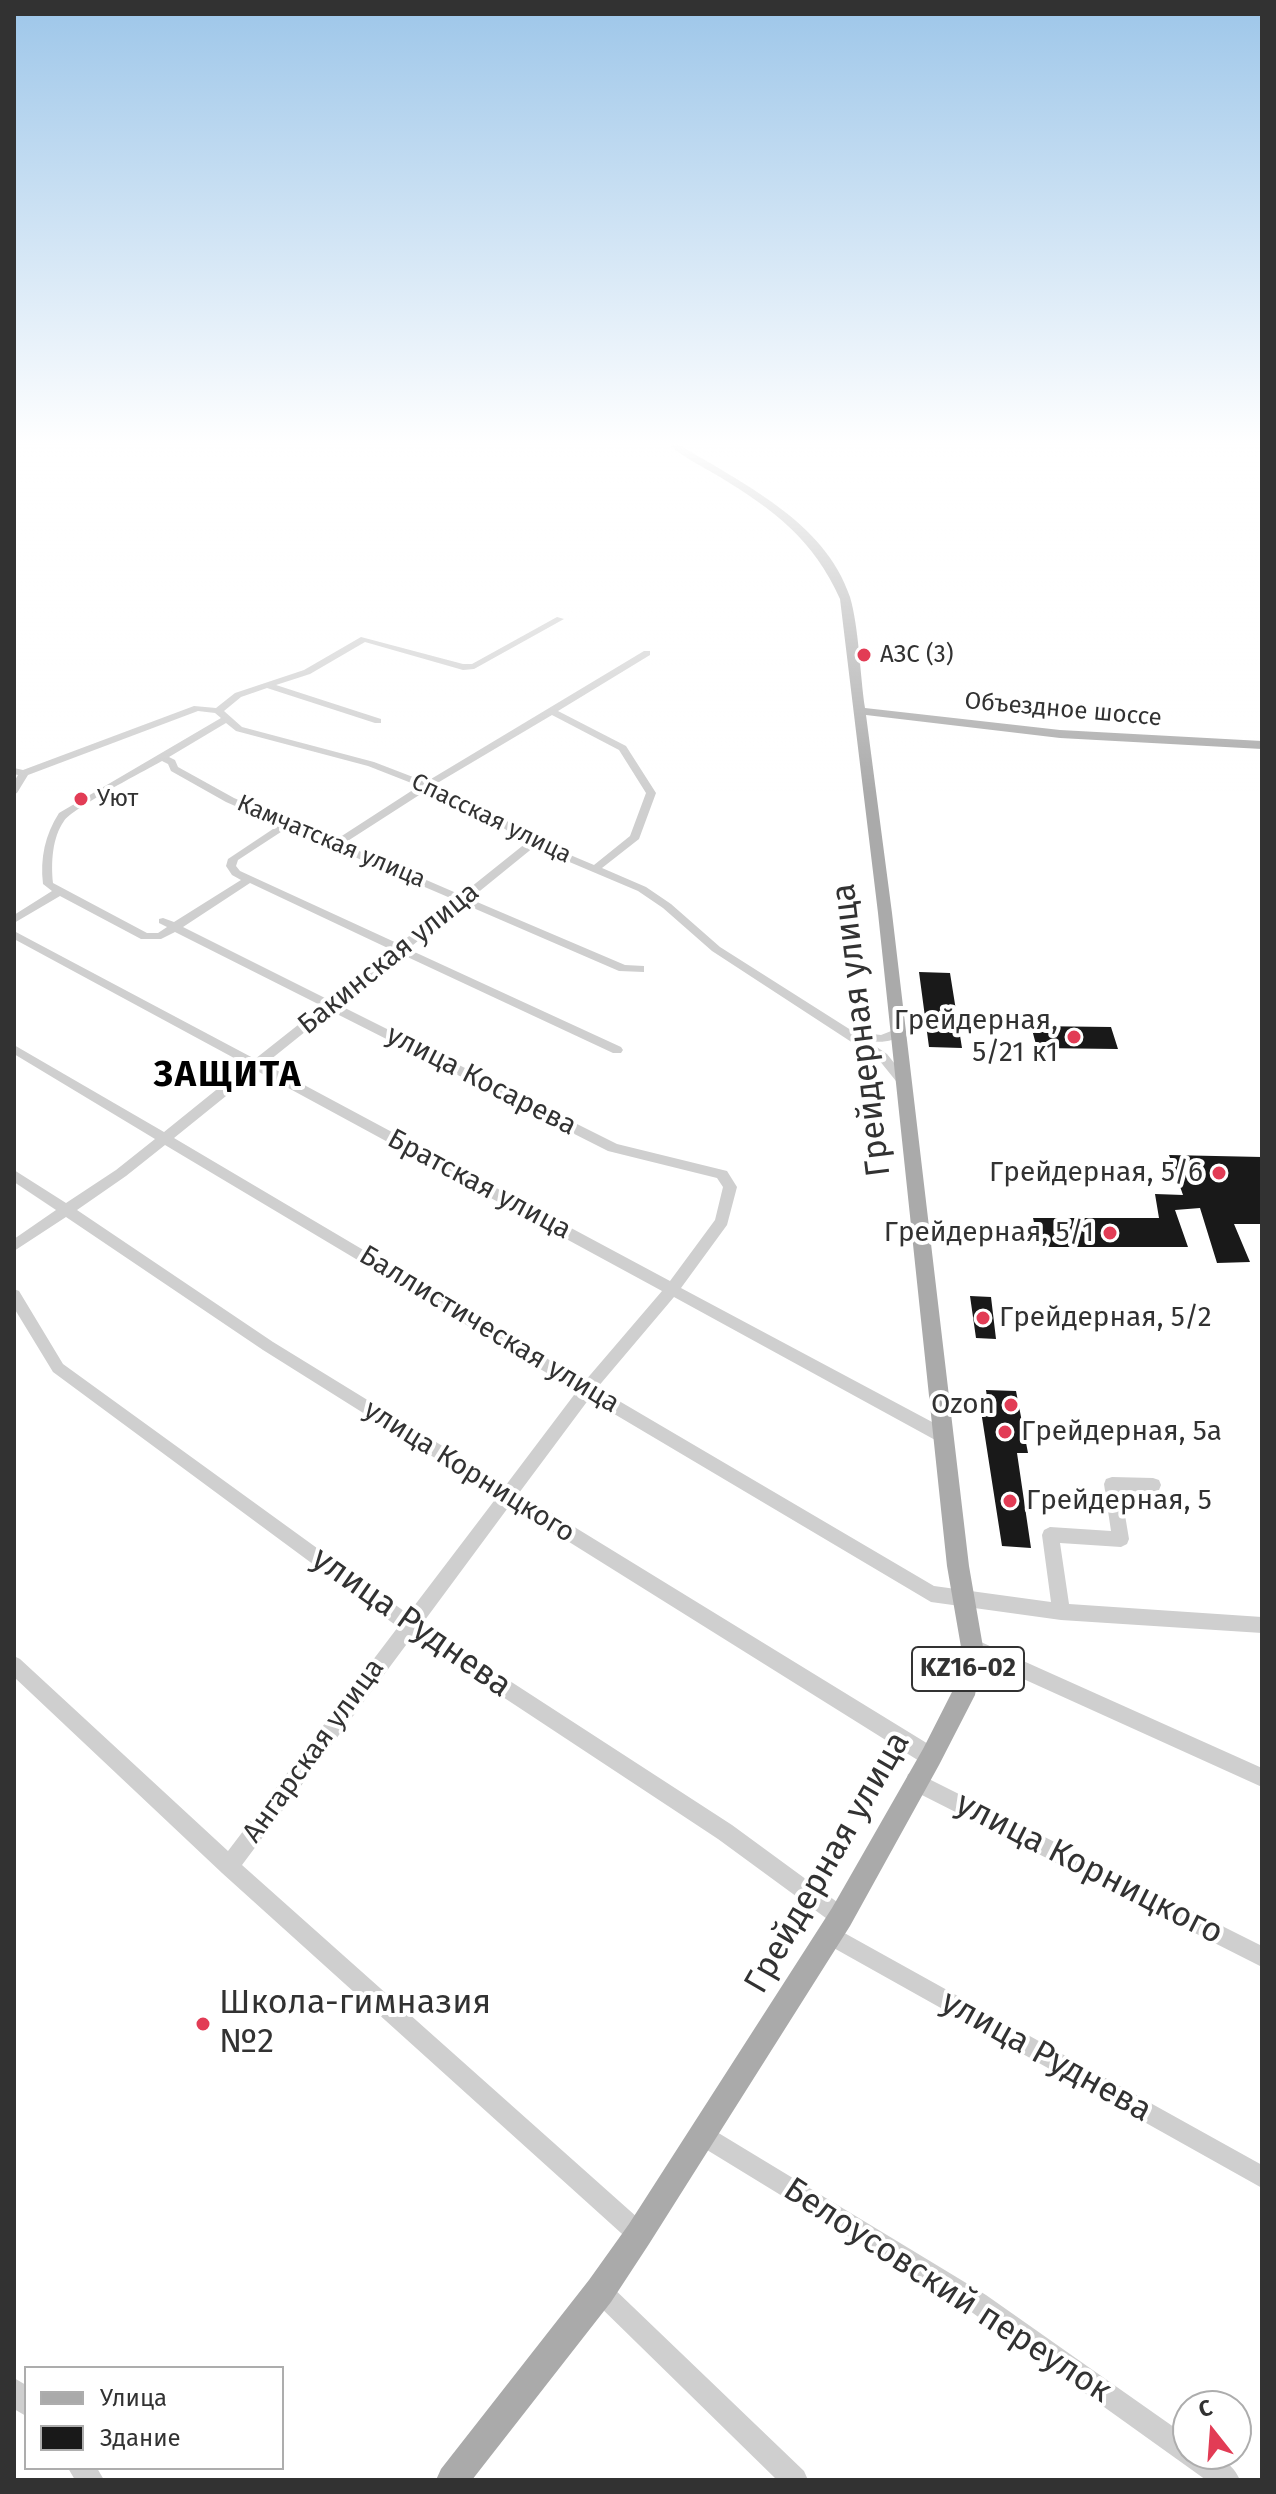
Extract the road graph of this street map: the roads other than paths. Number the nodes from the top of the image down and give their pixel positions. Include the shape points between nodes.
1 (829, 560) edge
2 (560, 619) dead end
3 (647, 653) dead end
4 (265, 686) junction
5 (861, 711) junction
6 (553, 712) junction
7 (222, 715) junction
8 (378, 721) dead end
9 (1262, 745) edge
10 (162, 757) junction
11 (19, 772) edge
12 (425, 785) junction
13 (14, 791) edge
14 (287, 824) junction
15 (533, 843) junction
16 (336, 844) junction
17 (595, 869) junction
18 (248, 880) junction
19 (60, 891) junction
20 (463, 900) junction
21 (14, 920) edge
22 (163, 921) dead end
23 (176, 927) junction
24 (14, 934) edge
25 (404, 950) junction
26 (640, 969) dead end
27 (333, 1005) junction
28 (899, 1032) junction
29 (847, 1034) junction
30 (14, 1049) edge
31 (617, 1050) dead end
32 (256, 1066) junction
33 (904, 1083) junction
34 (165, 1137) junction
35 (722, 1174) joint
36 (14, 1175) edge
37 (65, 1210) junction
38 (14, 1246) edge
39 (672, 1289) junction
40 (14, 1295) edge
41 (588, 1388) junction
42 (943, 1436) junction
43 (1153, 1485) dead end
44 (506, 1497) junction
45 (967, 1600) junction
46 (1061, 1612) junction
47 (407, 1624) junction
48 (1262, 1625) edge
49 (972, 1647) junction
50 (15, 1668) edge
51 (931, 1757) junction
52 (1262, 1778) edge
53 (915, 1781) junction
54 (229, 1866) junction
55 (836, 1926) junction
56 (1262, 1957) edge
57 (702, 2134) junction
58 (1262, 2177) edge
59 (639, 2234) junction
60 (600, 2291) junction
61 (1172, 2441) edge
62 (452, 2480) edge
63 (795, 2480) edge

1 - 5 main road, KZ16-02 via 845,599
2 - 4 street via 474,666 364,639 318,667
3 - 6 street
4 - 7 street via 238,695
4 - 8 street
5 - 9 main road, Объездное шоссе via 1060,734
5 - 28 main road, Грейдерная улица / KZ16-02
6 - 12 street
6 - 17 street via 623,748 651,793 635,837
7 - 10 street
7 - 11 street, Спасская улица via 197,708 175,714
7 - 12 street, Спасская улица via 239,729 371,764
10 - 14 street, Камчатская улица via 230,800
10 - 19 street via 63,815 54,827 46,873 48,884
11 - 13 street
12 - 15 street, Спасская улица via 485,811
12 - 16 street
14 - 16 street, Камчатская улица
14 - 18 street via 233,859 231,866
15 - 17 street, Спасская улица
15 - 20 street, Бакинская улица
16 - 20 street, Камчатская улица
17 - 29 street, Спасская улица via 642,889 716,949
18 - 23 street
18 - 25 street
19 - 21 street
19 - 23 street via 145,937
20 - 25 street, Бакинская улица
20 - 26 street, Камчатская улица via 623,968
22 - 23 street, улица Косарева
23 - 27 street, улица Косарева
24 - 32 street, Братская улица
25 - 27 street, Бакинская улица
25 - 31 street
27 - 32 street, Бакинская улица
27 - 35 street, улица Косарева via 613,1148
28 - 29 street via 875,1039
28 - 33 main road, Грейдерная улица / KZ16-02
29 - 33 street, Спасская улица via 883,1057
30 - 34 street, Баллистическая улица
32 - 34 street, Бакинская улица
32 - 39 street, Братская улица
33 - 42 main road, Грейдерная улица / KZ16-02
34 - 37 street, Бакинская улица
34 - 41 street, Баллистическая улица
35 - 39 street, Ангарская улица via 730,1187 722,1221
36 - 37 street, улица Корницкого
37 - 38 street, Бакинская улица
37 - 44 street, улица Корницкого
39 - 41 street, Ангарская улица
39 - 42 street, Братская улица
40 - 47 street, улица Руднева via 58,1368
41 - 44 street, Ангарская улица
41 - 45 street, Баллистическая улица via 931,1594
42 - 45 main road, Грейдерная улица / KZ16-02
43 - 46 street via 1112,1484 1121,1539 1050,1535
44 - 47 street, Ангарская улица
44 - 51 street, улица Корницкого
45 - 46 street, Баллистическая улица
45 - 49 main road, Грейдерная улица / KZ16-02
46 - 48 street, Баллистическая улица
47 - 54 street, Ангарская улица
47 - 55 street, улица Руднева via 725,1832
49 - 51 main road, Грейдерная улица / KZ16-02 via 963,1695
49 - 52 street
50 - 54 street
51 - 53 main road, Грейдерная улица / KZ16-02
53 - 55 main road, Грейдерная улица / KZ16-02
53 - 56 street, улица Корницкого
54 - 59 street
55 - 57 main road, Грейдерная улица / KZ16-02
55 - 58 street, улица Руднева
57 - 59 main road, Грейдерная улица / KZ16-02
57 - 61 street, Белоусовский переулок via 978,2303
59 - 60 main road, Грейдерная улица / KZ16-02
60 - 62 main road, Грейдерная улица / KZ16-02
60 - 63 street

